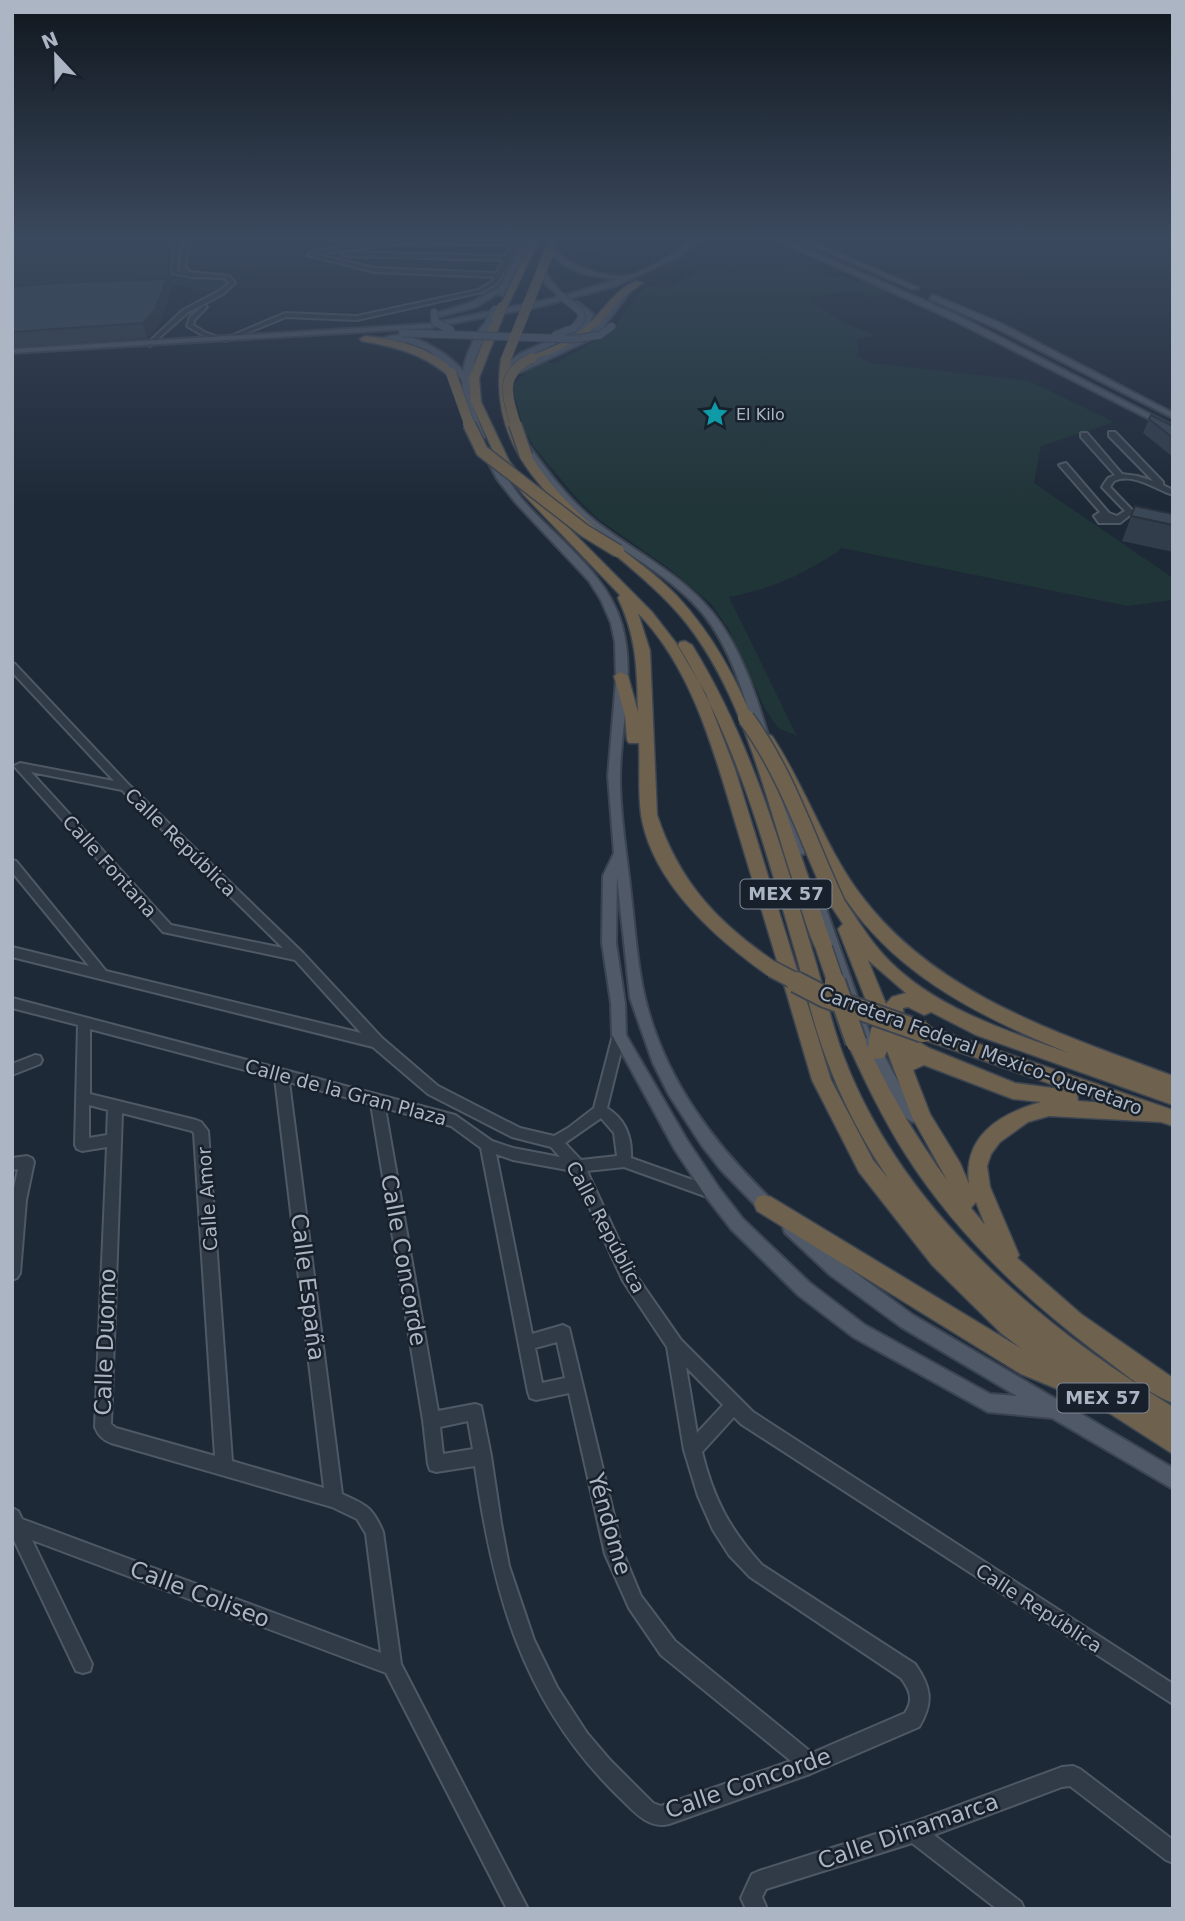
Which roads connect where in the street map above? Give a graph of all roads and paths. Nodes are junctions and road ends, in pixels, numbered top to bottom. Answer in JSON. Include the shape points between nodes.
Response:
{"nodes":[{"id":1,"x":167,"y":328,"type":"edge"},
{"id":2,"x":193,"y":328,"type":"edge"},
{"id":3,"x":256,"y":328,"type":"edge"},
{"id":4,"x":272,"y":328,"type":"edge"},
{"id":5,"x":343,"y":328,"type":"edge"},
{"id":6,"x":416,"y":328,"type":"joint"},
{"id":7,"x":436,"y":328,"type":"edge"},
{"id":8,"x":445,"y":328,"type":"edge"},
{"id":9,"x":491,"y":328,"type":"edge"},
{"id":10,"x":495,"y":328,"type":"edge"},
{"id":11,"x":498,"y":328,"type":"edge"},
{"id":12,"x":521,"y":328,"type":"edge"},
{"id":13,"x":522,"y":328,"type":"edge"},
{"id":14,"x":571,"y":328,"type":"edge"},
{"id":15,"x":582,"y":328,"type":"edge"},
{"id":16,"x":591,"y":328,"type":"edge"},
{"id":17,"x":599,"y":328,"type":"edge"},
{"id":18,"x":610,"y":328,"type":"edge"},
{"id":19,"x":975,"y":328,"type":"edge"},
{"id":20,"x":1002,"y":328,"type":"edge"},
{"id":21,"x":315,"y":333,"type":"junction"},
{"id":22,"x":470,"y":334,"type":"junction"},
{"id":23,"x":293,"y":335,"type":"junction"},
{"id":24,"x":536,"y":337,"type":"junction"},
{"id":25,"x":388,"y":338,"type":"junction"},
{"id":26,"x":224,"y":339,"type":"junction"},
{"id":27,"x":365,"y":339,"type":"junction"},
{"id":28,"x":400,"y":339,"type":"junction"},
{"id":29,"x":150,"y":344,"type":"junction"},
{"id":30,"x":12,"y":351,"type":"edge"},
{"id":31,"x":426,"y":351,"type":"junction"},
{"id":32,"x":437,"y":357,"type":"junction"},
{"id":33,"x":39,"y":358,"type":"junction"},
{"id":34,"x":12,"y":360,"type":"edge"},
{"id":35,"x":458,"y":375,"type":"junction"},
{"id":36,"x":505,"y":375,"type":"junction"},
{"id":37,"x":1173,"y":416,"type":"edge"},
{"id":38,"x":1171,"y":428,"type":"edge"},
{"id":39,"x":1112,"y":434,"type":"dead end"},
{"id":40,"x":1084,"y":435,"type":"dead end"},
{"id":41,"x":526,"y":456,"type":"junction"},
{"id":42,"x":1063,"y":465,"type":"dead end"},
{"id":43,"x":1121,"y":477,"type":"junction"},
{"id":44,"x":1169,"y":492,"type":"edge"},
{"id":45,"x":618,"y":551,"type":"junction"},
{"id":46,"x":616,"y":582,"type":"junction"},
{"id":47,"x":12,"y":666,"type":"edge"},
{"id":48,"x":621,"y":676,"type":"junction"},
{"id":49,"x":746,"y":718,"type":"junction"},
{"id":50,"x":761,"y":730,"type":"junction"},
{"id":51,"x":16,"y":765,"type":"edge"},
{"id":52,"x":125,"y":787,"type":"junction"},
{"id":53,"x":649,"y":815,"type":"junction"},
{"id":54,"x":621,"y":852,"type":"junction"},
{"id":55,"x":12,"y":864,"type":"edge"},
{"id":56,"x":836,"y":901,"type":"junction"},
{"id":57,"x":13,"y":952,"type":"edge"},
{"id":58,"x":299,"y":956,"type":"junction"},
{"id":59,"x":102,"y":975,"type":"junction"},
{"id":60,"x":12,"y":996,"type":"edge"},
{"id":61,"x":12,"y":1003,"type":"edge"},
{"id":62,"x":29,"y":1007,"type":"junction"},
{"id":63,"x":85,"y":1021,"type":"junction"},
{"id":64,"x":619,"y":1035,"type":"junction"},
{"id":65,"x":878,"y":1038,"type":"junction"},
{"id":66,"x":377,"y":1042,"type":"junction"},
{"id":67,"x":1028,"y":1046,"type":"junction"},
{"id":68,"x":932,"y":1057,"type":"junction"},
{"id":69,"x":35,"y":1060,"type":"dead end"},
{"id":70,"x":908,"y":1065,"type":"junction"},
{"id":71,"x":12,"y":1070,"type":"edge"},
{"id":72,"x":282,"y":1074,"type":"junction"},
{"id":73,"x":1173,"y":1084,"type":"edge"},
{"id":74,"x":84,"y":1098,"type":"junction"},
{"id":75,"x":377,"y":1101,"type":"junction"},
{"id":76,"x":115,"y":1107,"type":"junction"},
{"id":77,"x":1162,"y":1110,"type":"edge"},
{"id":78,"x":600,"y":1111,"type":"junction"},
{"id":79,"x":918,"y":1117,"type":"junction"},
{"id":80,"x":112,"y":1140,"type":"junction"},
{"id":81,"x":555,"y":1142,"type":"junction"},
{"id":82,"x":487,"y":1145,"type":"junction"},
{"id":83,"x":624,"y":1161,"type":"junction"},
{"id":84,"x":12,"y":1164,"type":"edge"},
{"id":85,"x":578,"y":1166,"type":"junction"},
{"id":86,"x":713,"y":1193,"type":"junction"},
{"id":87,"x":15,"y":1201,"type":"edge"},
{"id":88,"x":764,"y":1204,"type":"junction"},
{"id":89,"x":980,"y":1227,"type":"junction"},
{"id":90,"x":1008,"y":1255,"type":"junction"},
{"id":91,"x":12,"y":1273,"type":"edge"},
{"id":92,"x":563,"y":1334,"type":"joint"},
{"id":93,"x":527,"y":1343,"type":"junction"},
{"id":94,"x":675,"y":1345,"type":"junction"},
{"id":95,"x":1173,"y":1382,"type":"edge"},
{"id":96,"x":575,"y":1384,"type":"junction"},
{"id":97,"x":1173,"y":1392,"type":"edge"},
{"id":98,"x":1099,"y":1395,"type":"junction"},
{"id":99,"x":734,"y":1405,"type":"junction"},
{"id":100,"x":1057,"y":1409,"type":"junction"},
{"id":101,"x":431,"y":1420,"type":"junction"},
{"id":102,"x":1173,"y":1420,"type":"edge"},
{"id":103,"x":1173,"y":1442,"type":"edge"},
{"id":104,"x":692,"y":1450,"type":"junction"},
{"id":105,"x":483,"y":1455,"type":"junction"},
{"id":106,"x":224,"y":1466,"type":"junction"},
{"id":107,"x":1173,"y":1479,"type":"edge"},
{"id":108,"x":334,"y":1500,"type":"junction"},
{"id":109,"x":14,"y":1521,"type":"edge"},
{"id":110,"x":83,"y":1664,"type":"dead end"},
{"id":111,"x":392,"y":1666,"type":"junction"},
{"id":112,"x":1173,"y":1695,"type":"edge"},
{"id":113,"x":810,"y":1764,"type":"junction"},
{"id":114,"x":914,"y":1832,"type":"junction"},
{"id":115,"x":1173,"y":1853,"type":"edge"},
{"id":116,"x":754,"y":1903,"type":"edge"},
{"id":117,"x":518,"y":1909,"type":"edge"},
{"id":118,"x":1014,"y":1909,"type":"edge"}],
"edges":[{"from":1,"to":29,"type":"street"},
{"from":2,"to":26,"type":"street"},
{"from":3,"to":26,"type":"street"},
{"from":4,"to":23,"type":"street"},
{"from":5,"to":21,"type":"main road"},
{"from":6,"to":21,"type":"main road"},
{"from":6,"to":25,"type":"main road","via":[[426,332]]},
{"from":7,"to":32,"type":"main road","via":[[431,333]]},
{"from":8,"to":22,"type":"main road","bridge":true},
{"from":9,"to":35,"type":"main road"},
{"from":10,"to":46,"type":"highway","number":"MEX 57","via":[[474,377],[475,402],[504,462],[527,492]]},
{"from":11,"to":102,"type":"highway","number":"MEX 57","via":[[486,378],[487,401],[516,460],[559,515],[661,613],[712,690],[769,838],[834,1056],[870,1132],[908,1190],[980,1273],[1095,1370]]},
{"from":12,"to":41,"type":"highway","bridge":true,"via":[[502,374],[501,396]]},
{"from":13,"to":36,"type":"main road","bridge":true},
{"from":14,"to":24,"type":"main road","bridge":true},
{"from":15,"to":36,"type":"main road","via":[[524,355]]},
{"from":16,"to":41,"type":"highway","bridge":true,"via":[[514,369],[508,379]]},
{"from":17,"to":36,"type":"main road","via":[[593,335]]},
{"from":18,"to":24,"type":"main road","bridge":true,"via":[[585,338]]},
{"from":19,"to":38,"type":"main road"},
{"from":20,"to":37,"type":"main road"},
{"from":21,"to":23,"type":"main road"},
{"from":22,"to":24,"type":"main road","bridge":true},
{"from":22,"to":28,"type":"main road","bridge":true},
{"from":23,"to":26,"type":"main road"},
{"from":25,"to":27,"type":"main road"},
{"from":25,"to":32,"type":"main road","via":[[415,341]]},
{"from":26,"to":29,"type":"main road"},
{"from":27,"to":28,"type":"highway"},
{"from":27,"to":33,"type":"main road"},
{"from":28,"to":31,"type":"main road"},
{"from":28,"to":32,"type":"highway"},
{"from":28,"to":33,"type":"main road"},
{"from":29,"to":30,"type":"main road"},
{"from":31,"to":32,"type":"highway"},
{"from":31,"to":35,"type":"main road"},
{"from":32,"to":35,"type":"highway"},
{"from":33,"to":34,"type":"main road"},
{"from":35,"to":45,"type":"highway","bridge":true,"via":[[462,410],[482,451]]},
{"from":35,"to":48,"type":"main road","via":[[493,465],[534,520],[605,597],[622,645]]},
{"from":36,"to":50,"type":"main road","via":[[506,401],[519,436],[568,501],[696,602],[717,625]]},
{"from":39,"to":44,"type":"street"},
{"from":40,"to":43,"type":"street"},
{"from":41,"to":45,"type":"highway","bridge":true,"via":[[565,505]]},
{"from":42,"to":43,"type":"street","via":[[1106,514],[1117,519],[1130,512],[1105,484]]},
{"from":43,"to":44,"type":"street","via":[[1135,477]]},
{"from":45,"to":49,"type":"highway","via":[[671,597],[699,631]]},
{"from":46,"to":53,"type":"highway","name":"Carretera Federal Mexico-Queretaro","number":"MEX 57","via":[[635,620],[643,650]]},
{"from":46,"to":98,"type":"highway","number":"MEX 57","via":[[669,643],[709,716],[822,1080],[866,1166],[908,1221],[975,1293],[1037,1349]]},
{"from":47,"to":52,"type":"street","name":"Calle República"},
{"from":48,"to":53,"type":"highway","via":[[632,716],[637,776]]},
{"from":48,"to":54,"type":"main road","via":[[614,777]]},
{"from":49,"to":56,"type":"highway","bridge":true,"via":[[783,775]]},
{"from":49,"to":97,"type":"highway","bridge":true,"via":[[856,1042],[906,1140],[965,1219],[1040,1296]]},
{"from":50,"to":65,"type":"main road","via":[[804,869]]},
{"from":50,"to":73,"type":"highway","name":"Carretera Federal Mexico-Queretaro","via":[[784,763],[853,898],[895,946],[967,998],[1020,1024]]},
{"from":51,"to":52,"type":"street"},
{"from":51,"to":58,"type":"street","name":"Calle Fontana","via":[[167,929]]},
{"from":52,"to":58,"type":"street","name":"Calle República"},
{"from":53,"to":77,"type":"highway","name":"Carretera Federal Mexico-Queretaro","number":"MEX 57","bridge":true,"via":[[670,870],[690,898],[740,948],[772,969],[824,997]]},
{"from":54,"to":64,"type":"main road","via":[[610,876],[609,898]]},
{"from":54,"to":88,"type":"main road","via":[[638,1002],[662,1068],[708,1146]]},
{"from":55,"to":59,"type":"street"},
{"from":56,"to":65,"type":"highway","via":[[866,980]]},
{"from":56,"to":67,"type":"highway","via":[[870,951],[915,993],[964,1022]]},
{"from":57,"to":59,"type":"street"},
{"from":58,"to":66,"type":"street","name":"Calle República"},
{"from":59,"to":66,"type":"street"},
{"from":60,"to":62,"type":"street"},
{"from":61,"to":62,"type":"street","name":"Calle de la Gran Plaza"},
{"from":62,"to":63,"type":"street","name":"Calle de la Gran Plaza"},
{"from":63,"to":72,"type":"street","name":"Calle de la Gran Plaza"},
{"from":63,"to":74,"type":"street"},
{"from":64,"to":78,"type":"street"},
{"from":64,"to":86,"type":"main road"},
{"from":65,"to":70,"type":"highway"},
{"from":65,"to":79,"type":"highway"},
{"from":65,"to":89,"type":"main road","via":[[880,1081],[896,1116],[930,1168]]},
{"from":66,"to":81,"type":"street","name":"Calle República","via":[[433,1090],[517,1133]]},
{"from":67,"to":68,"type":"highway","via":[[968,1031],[908,1000],[898,1002],[893,1016],[900,1037],[914,1051]]},
{"from":67,"to":77,"type":"highway"},
{"from":68,"to":70,"type":"highway"},
{"from":68,"to":77,"type":"highway","via":[[1013,1091]]},
{"from":69,"to":71,"type":"street"},
{"from":70,"to":79,"type":"highway"},
{"from":72,"to":75,"type":"street","name":"Calle de la Gran Plaza"},
{"from":72,"to":108,"type":"street","name":"Calle España"},
{"from":74,"to":76,"type":"street","name":"Calle Amor"},
{"from":74,"to":80,"type":"street","via":[[82,1145]]},
{"from":75,"to":82,"type":"street","name":"Calle de la Gran Plaza","via":[[455,1121]]},
{"from":75,"to":101,"type":"street","name":"Calle Concorde"},
{"from":76,"to":80,"type":"street","name":"Calle Duomo"},
{"from":76,"to":106,"type":"street","name":"Calle Amor","via":[[201,1131]]},
{"from":77,"to":90,"type":"highway","via":[[1049,1108],[1022,1116],[993,1136],[977,1166],[980,1187]]},
{"from":78,"to":81,"type":"street"},
{"from":78,"to":83,"type":"street","via":[[611,1116],[622,1132]]},
{"from":79,"to":89,"type":"highway"},
{"from":80,"to":106,"type":"street","name":"Calle Duomo","via":[[103,1427],[111,1435]]},
{"from":81,"to":85,"type":"street","name":"Calle República"},
{"from":82,"to":85,"type":"street","name":"Calle de la Gran Plaza"},
{"from":82,"to":93,"type":"street"},
{"from":83,"to":85,"type":"street","name":"Calle de la Gran Plaza"},
{"from":83,"to":86,"type":"street","name":"Calle de la Gran Plaza"},
{"from":84,"to":87,"type":"street","via":[[27,1162]]},
{"from":85,"to":94,"type":"street","name":"Calle República","via":[[628,1276]]},
{"from":86,"to":100,"type":"main road","via":[[737,1224],[804,1289],[859,1331],[988,1403]]},
{"from":87,"to":91,"type":"street"},
{"from":88,"to":98,"type":"highway","via":[[1030,1366]]},
{"from":88,"to":100,"type":"main road","via":[[836,1269],[907,1321]]},
{"from":89,"to":90,"type":"main road"},
{"from":90,"to":95,"type":"main road","via":[[1067,1309]]},
{"from":92,"to":93,"type":"street"},
{"from":92,"to":96,"type":"street","name":"Yéndome"},
{"from":93,"to":96,"type":"street","via":[[536,1392]]},
{"from":94,"to":99,"type":"street","name":"Calle República"},
{"from":94,"to":104,"type":"street","name":"Calle Concorde"},
{"from":96,"to":113,"type":"street","name":"Yéndome","via":[[614,1554],[635,1602],[668,1648]]},
{"from":98,"to":103,"type":"highway","number":"MEX 57"},
{"from":99,"to":104,"type":"street"},
{"from":99,"to":112,"type":"street","name":"Calle República","via":[[747,1418]]},
{"from":100,"to":107,"type":"main road"},
{"from":101,"to":105,"type":"street","name":"Calle Concorde","via":[[475,1412]]},
{"from":101,"to":105,"type":"street","via":[[436,1464]]},
{"from":104,"to":113,"type":"street","name":"Calle Concorde","via":[[715,1515],[738,1555],[908,1671],[922,1697],[912,1720]]},
{"from":105,"to":113,"type":"street","name":"Calle Concorde","via":[[497,1551],[523,1636],[580,1741],[646,1810],[669,1814]]},
{"from":106,"to":108,"type":"street","name":"Calle Duomo"},
{"from":108,"to":111,"type":"street","name":"Calle Duomo","via":[[363,1513],[374,1532]]},
{"from":109,"to":110,"type":"street"},
{"from":109,"to":111,"type":"street","name":"Calle Coliseo"},
{"from":111,"to":117,"type":"street"},
{"from":114,"to":115,"type":"street","name":"Calle Dinamarca","via":[[1073,1776]]},
{"from":114,"to":116,"type":"street","name":"Calle Dinamarca","via":[[759,1881]]},
{"from":114,"to":118,"type":"street"}]}
